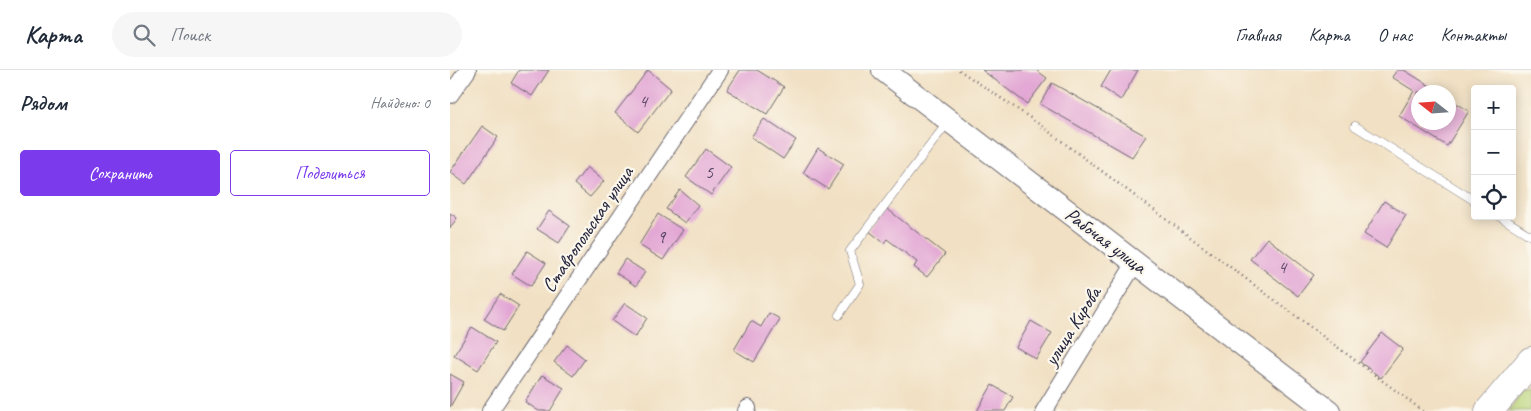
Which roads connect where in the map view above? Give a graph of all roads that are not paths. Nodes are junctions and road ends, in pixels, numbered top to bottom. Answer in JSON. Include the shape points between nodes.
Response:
{"nodes":[{"id":1,"x":468,"y":70,"type":"edge"},
{"id":2,"x":720,"y":70,"type":"edge"},
{"id":3,"x":883,"y":70,"type":"edge"},
{"id":4,"x":450,"y":95,"type":"edge"},
{"id":5,"x":949,"y":120,"type":"junction"},
{"id":6,"x":1355,"y":126,"type":"dead end"},
{"id":7,"x":1471,"y":198,"type":"edge"},
{"id":8,"x":1505,"y":220,"type":"edge"},
{"id":9,"x":1531,"y":236,"type":"edge"},
{"id":10,"x":1135,"y":263,"type":"junction"},
{"id":11,"x":839,"y":315,"type":"dead end"},
{"id":12,"x":1525,"y":372,"type":"edge"},
{"id":13,"x":490,"y":411,"type":"edge"},
{"id":14,"x":1044,"y":411,"type":"edge"},
{"id":15,"x":1329,"y":411,"type":"edge"},
{"id":16,"x":1489,"y":411,"type":"edge"}],
"edges":[{"from":1,"to":4,"type":"street"},
{"from":2,"to":13,"type":"street","name":"Ставропольская улица"},
{"from":3,"to":5,"type":"street","name":"Рабочая улица"},
{"from":5,"to":10,"type":"street","name":"Рабочая улица"},
{"from":5,"to":11,"type":"lane","via":[[850,251],[860,284]]},
{"from":6,"to":7,"type":"lane"},
{"from":8,"to":9,"type":"lane"},
{"from":10,"to":14,"type":"street","name":"улица Кирова"},
{"from":10,"to":15,"type":"street","name":"Рабочая улица"},
{"from":12,"to":16,"type":"highway"}]}
